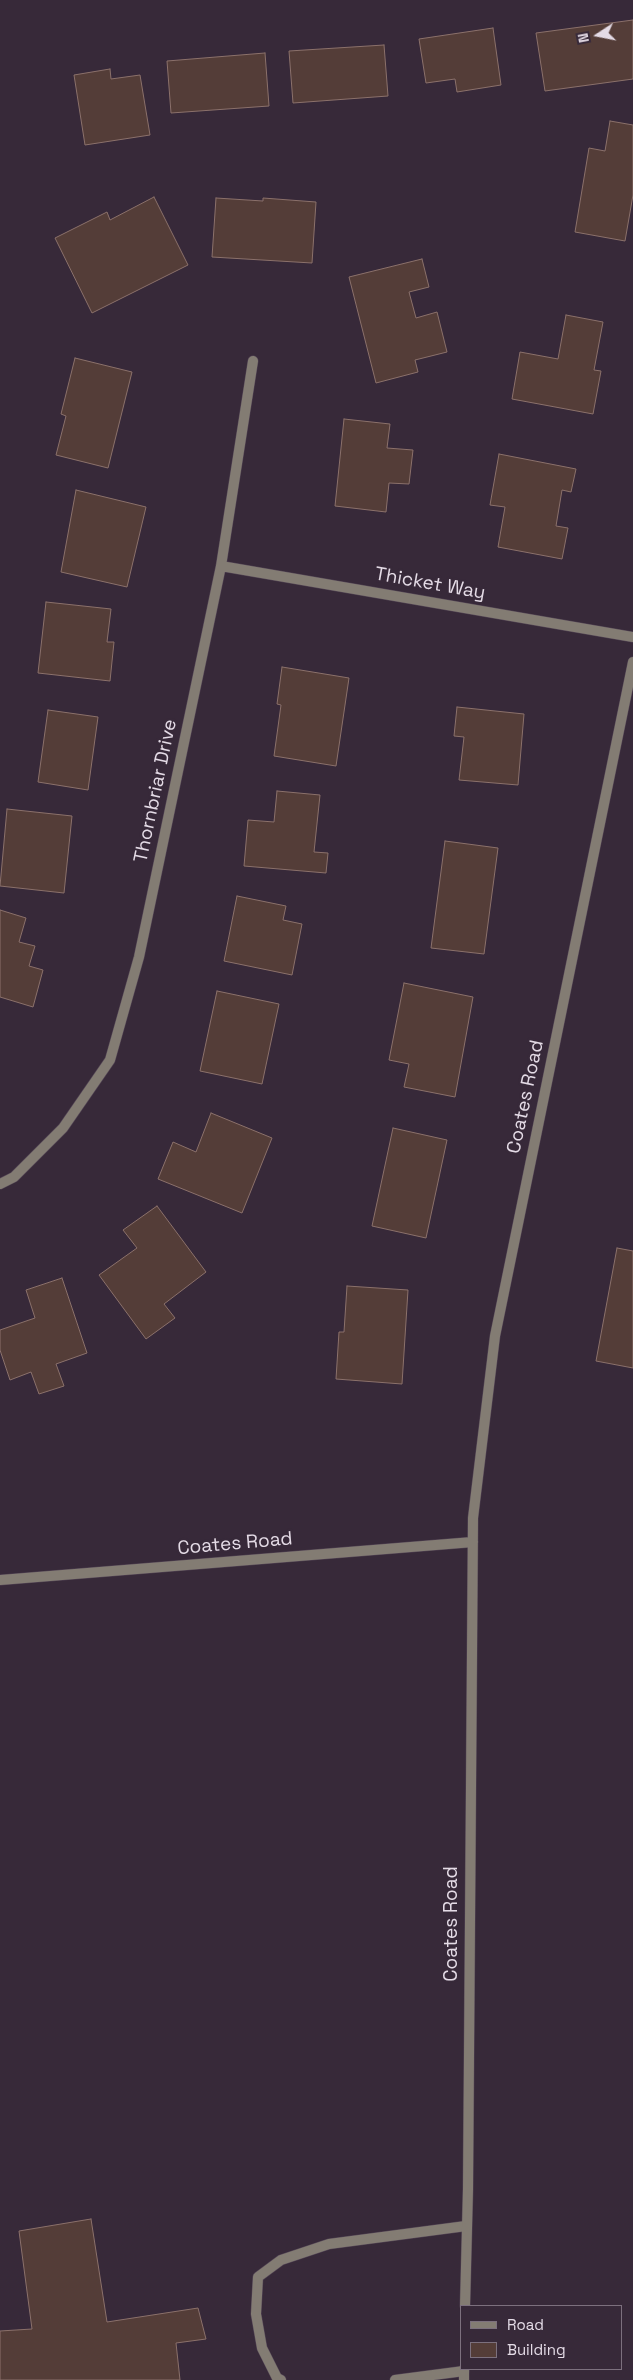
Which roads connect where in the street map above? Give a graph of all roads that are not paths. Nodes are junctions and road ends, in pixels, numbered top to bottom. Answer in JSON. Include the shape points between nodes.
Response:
{"nodes":[{"id":1,"x":253,"y":361,"type":"dead end"},
{"id":2,"x":221,"y":566,"type":"junction"},
{"id":3,"x":633,"y":637,"type":"edge"},
{"id":4,"x":633,"y":662,"type":"edge"},
{"id":5,"x":0,"y":1184,"type":"edge"},
{"id":6,"x":473,"y":1542,"type":"junction"},
{"id":7,"x":0,"y":1580,"type":"edge"},
{"id":8,"x":466,"y":2226,"type":"junction"},
{"id":9,"x":465,"y":2305,"type":"edge"},
{"id":10,"x":464,"y":2373,"type":"edge"},
{"id":11,"x":281,"y":2380,"type":"edge"},
{"id":12,"x":395,"y":2380,"type":"edge"}],
"edges":[{"from":1,"to":2,"type":"street","name":"Thornbriar Drive"},
{"from":2,"to":3,"type":"street","name":"Thicket Way"},
{"from":2,"to":5,"type":"street","name":"Thornbriar Drive","via":[[140,956],[110,1060],[63,1128],[14,1177]]},
{"from":4,"to":6,"type":"street","name":"Coates Road","via":[[495,1336],[473,1518]]},
{"from":6,"to":7,"type":"street","name":"Coates Road"},
{"from":6,"to":8,"type":"street","name":"Coates Road"},
{"from":8,"to":9,"type":"street","name":"Coates Road"},
{"from":8,"to":11,"type":"street","via":[[329,2244],[281,2260],[258,2278],[256,2314],[262,2348]]},
{"from":10,"to":12,"type":"street"}]}
